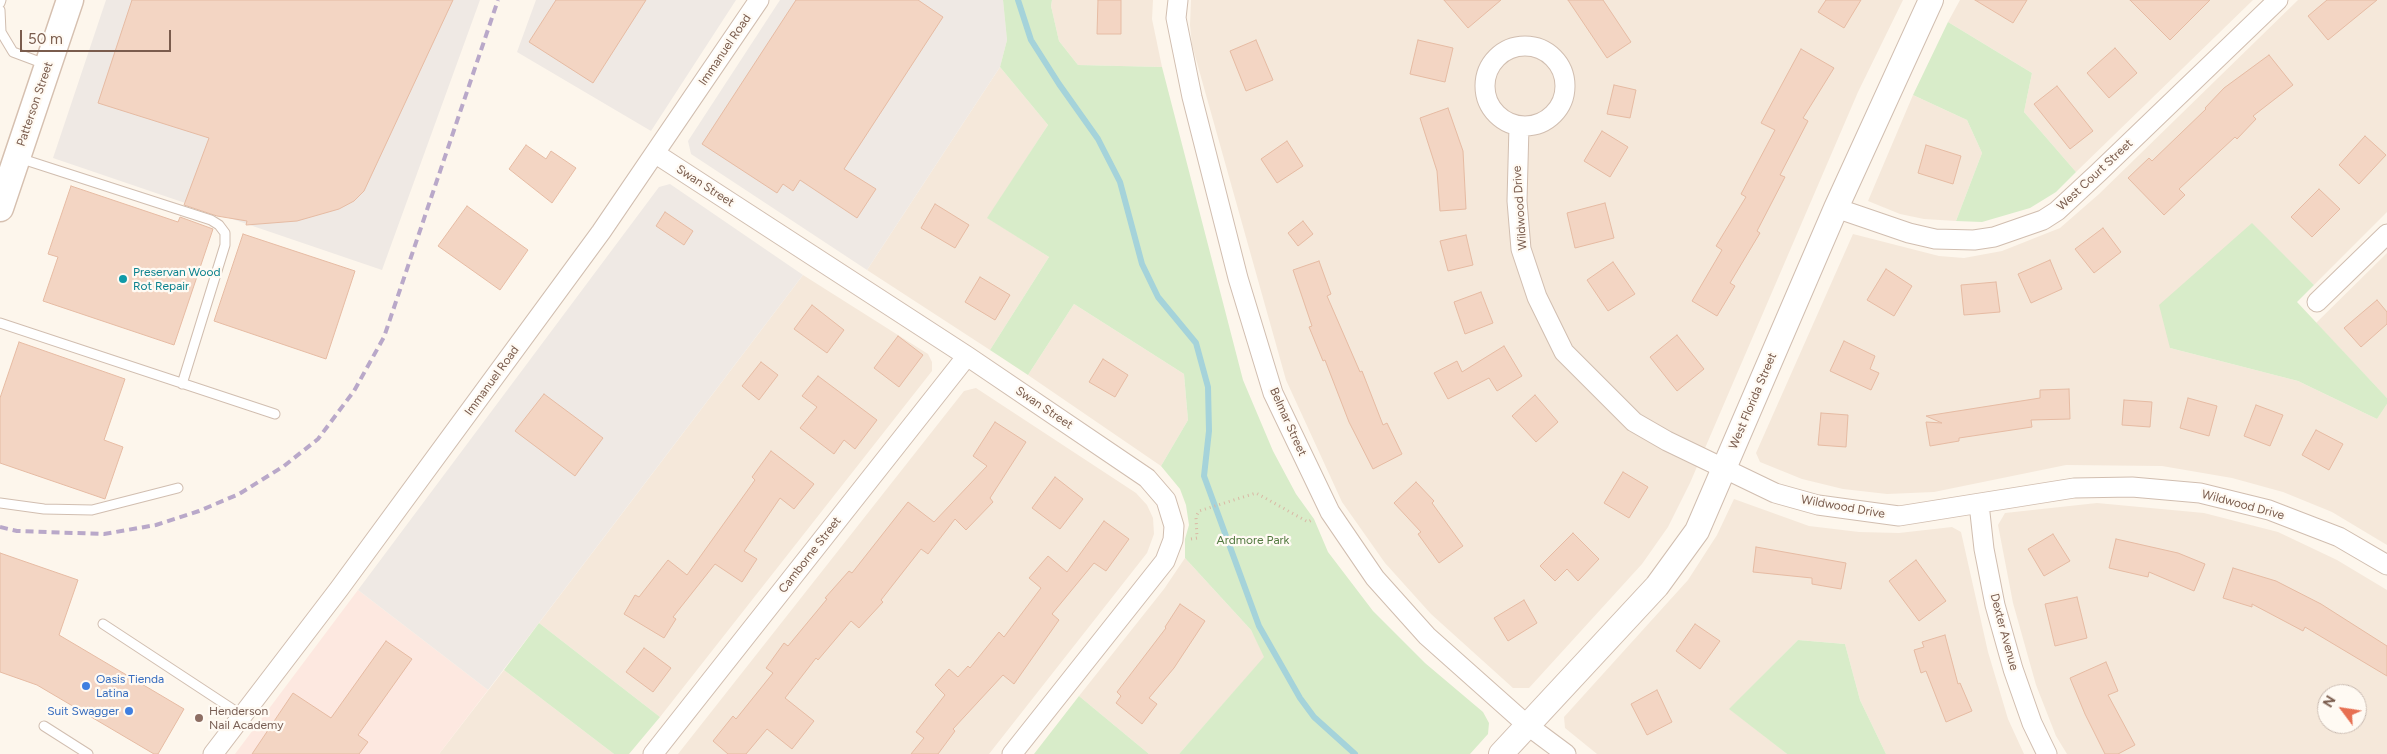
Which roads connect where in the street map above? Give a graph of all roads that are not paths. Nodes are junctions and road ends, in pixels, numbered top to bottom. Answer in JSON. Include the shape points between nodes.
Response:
{"nodes":[{"id":1,"x":70,"y":0,"type":"edge"},
{"id":2,"x":759,"y":0,"type":"edge"},
{"id":3,"x":1178,"y":0,"type":"edge"},
{"id":4,"x":1931,"y":0,"type":"edge"},
{"id":5,"x":2278,"y":0,"type":"edge"},
{"id":6,"x":0,"y":10,"type":"edge"},
{"id":7,"x":48,"y":65,"type":"junction"},
{"id":8,"x":1519,"y":126,"type":"junction"},
{"id":9,"x":656,"y":154,"type":"junction"},
{"id":10,"x":17,"y":157,"type":"junction"},
{"id":11,"x":0,"y":208,"type":"edge"},
{"id":12,"x":1836,"y":208,"type":"junction"},
{"id":13,"x":2387,"y":234,"type":"edge"},
{"id":14,"x":2317,"y":302,"type":"dead end"},
{"id":15,"x":0,"y":323,"type":"edge"},
{"id":16,"x":967,"y":356,"type":"junction"},
{"id":17,"x":182,"y":384,"type":"junction"},
{"id":18,"x":275,"y":414,"type":"dead end"},
{"id":19,"x":1724,"y":469,"type":"junction"},
{"id":20,"x":178,"y":488,"type":"dead end"},
{"id":21,"x":0,"y":503,"type":"edge"},
{"id":22,"x":1979,"y":504,"type":"junction"},
{"id":23,"x":2387,"y":565,"type":"edge"},
{"id":24,"x":103,"y":624,"type":"dead end"},
{"id":25,"x":243,"y":716,"type":"junction"},
{"id":26,"x":1527,"y":725,"type":"junction"},
{"id":27,"x":44,"y":726,"type":"dead end"},
{"id":28,"x":88,"y":754,"type":"edge"},
{"id":29,"x":213,"y":754,"type":"edge"},
{"id":30,"x":653,"y":754,"type":"edge"},
{"id":31,"x":1012,"y":754,"type":"edge"},
{"id":32,"x":1501,"y":754,"type":"edge"},
{"id":33,"x":1566,"y":754,"type":"edge"},
{"id":34,"x":2047,"y":754,"type":"edge"}],
"edges":[{"from":1,"to":7,"type":"main road","name":"Patterson Street"},
{"from":2,"to":9,"type":"street","name":"Immanuel Road"},
{"from":3,"to":26,"type":"street","name":"Belmar Street","via":[[1176,18],[1190,88],[1238,278],[1273,393],[1330,512],[1375,578],[1427,636]]},
{"from":4,"to":12,"type":"street","name":"West Florida Street"},
{"from":5,"to":12,"type":"street","name":"West Court Street","via":[[2098,173],[2043,220],[1994,237],[1936,239]]},
{"from":6,"to":7,"type":"lane","via":[[1,32],[13,52]]},
{"from":7,"to":10,"type":"main road","name":"Patterson Street"},
{"from":8,"to":8,"type":"street","via":[[1544,123],[1554,115],[1566,92],[1560,65],[1550,54],[1538,48],[1524,46],[1499,56],[1486,79],[1485,92],[1496,114]]},
{"from":8,"to":19,"type":"street","name":"Wildwood Drive","via":[[1517,201],[1521,249],[1537,297],[1564,352],[1634,422]]},
{"from":9,"to":16,"type":"street","name":"Swan Street"},
{"from":9,"to":25,"type":"street","name":"Immanuel Road"},
{"from":10,"to":11,"type":"main road","name":"Patterson Street"},
{"from":10,"to":17,"type":"lane","via":[[211,220],[226,233]]},
{"from":12,"to":19,"type":"street","name":"West Florida Street"},
{"from":13,"to":14,"type":"street"},
{"from":15,"to":17,"type":"lane"},
{"from":16,"to":30,"type":"street","name":"Camborne Street"},
{"from":16,"to":31,"type":"street","name":"Swan Street","via":[[1147,478],[1166,500],[1174,526],[1173,540],[1165,561]]},
{"from":17,"to":18,"type":"lane"},
{"from":19,"to":22,"type":"street","name":"Wildwood Drive","via":[[1775,493],[1818,506],[1860,512],[1899,516]]},
{"from":19,"to":26,"type":"street","name":"West Florida Street","via":[[1697,531],[1658,586]]},
{"from":20,"to":21,"type":"lane","via":[[92,510],[44,509]]},
{"from":22,"to":23,"type":"street","name":"Wildwood Drive","via":[[2074,488],[2132,487],[2200,493],[2269,510],[2339,537]]},
{"from":22,"to":34,"type":"street","name":"Dexter Avenue","via":[[1995,605],[2013,669]]},
{"from":24,"to":25,"type":"lane"},
{"from":25,"to":29,"type":"street","name":"Immanuel Road"},
{"from":26,"to":32,"type":"street","name":"West Florida Street"},
{"from":26,"to":33,"type":"street","name":"Belmar Street"},
{"from":27,"to":28,"type":"lane"}]}
